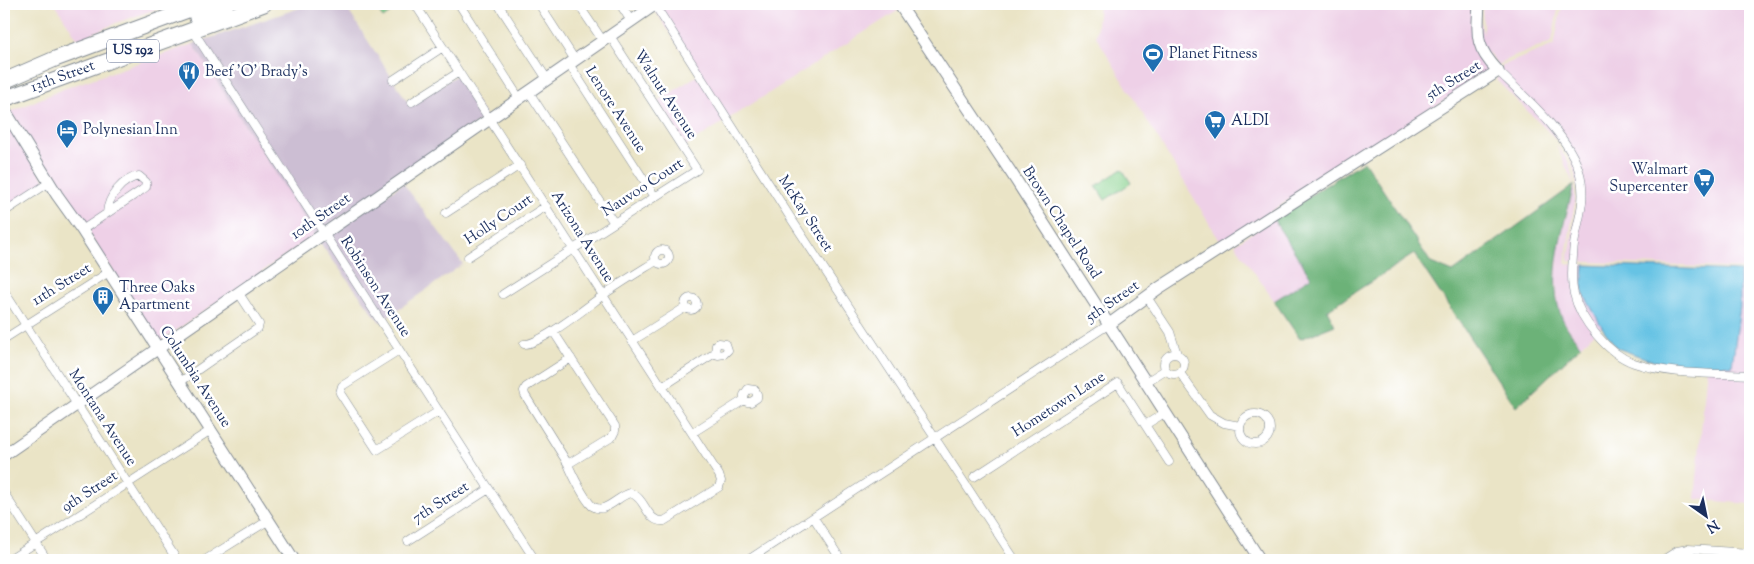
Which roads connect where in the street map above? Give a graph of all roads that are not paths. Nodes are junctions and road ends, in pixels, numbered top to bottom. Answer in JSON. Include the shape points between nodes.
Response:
{"nodes":[{"id":1,"x":204,"y":4,"type":"edge"},
{"id":2,"x":226,"y":4,"type":"edge"},
{"id":3,"x":264,"y":4,"type":"edge"},
{"id":4,"x":415,"y":4,"type":"edge"},
{"id":5,"x":459,"y":4,"type":"edge"},
{"id":6,"x":498,"y":4,"type":"edge"},
{"id":7,"x":539,"y":4,"type":"edge"},
{"id":8,"x":578,"y":4,"type":"edge"},
{"id":9,"x":620,"y":4,"type":"edge"},
{"id":10,"x":656,"y":4,"type":"edge"},
{"id":11,"x":899,"y":4,"type":"edge"},
{"id":12,"x":1479,"y":4,"type":"edge"},
{"id":13,"x":178,"y":8,"type":"edge"},
{"id":14,"x":631,"y":21,"type":"junction"},
{"id":15,"x":192,"y":29,"type":"junction"},
{"id":16,"x":606,"y":38,"type":"junction"},
{"id":17,"x":443,"y":46,"type":"junction"},
{"id":18,"x":123,"y":55,"type":"junction"},
{"id":19,"x":572,"y":62,"type":"junction"},
{"id":20,"x":459,"y":72,"type":"junction"},
{"id":21,"x":1498,"y":72,"type":"junction"},
{"id":22,"x":547,"y":79,"type":"junction"},
{"id":23,"x":394,"y":80,"type":"dead end"},
{"id":24,"x":4,"y":81,"type":"edge"},
{"id":25,"x":524,"y":95,"type":"junction"},
{"id":26,"x":4,"y":99,"type":"edge"},
{"id":27,"x":412,"y":102,"type":"dead end"},
{"id":28,"x":4,"y":109,"type":"edge"},
{"id":29,"x":490,"y":118,"type":"junction"},
{"id":30,"x":520,"y":165,"type":"junction"},
{"id":31,"x":697,"y":170,"type":"joint"},
{"id":32,"x":50,"y":182,"type":"junction"},
{"id":33,"x":655,"y":197,"type":"junction"},
{"id":34,"x":546,"y":206,"type":"junction"},
{"id":35,"x":4,"y":212,"type":"edge"},
{"id":36,"x":107,"y":213,"type":"junction"},
{"id":37,"x":446,"y":213,"type":"dead end"},
{"id":38,"x":614,"y":223,"type":"junction"},
{"id":39,"x":82,"y":230,"type":"junction"},
{"id":40,"x":324,"y":234,"type":"junction"},
{"id":41,"x":574,"y":250,"type":"junction"},
{"id":42,"x":468,"y":257,"type":"dead end"},
{"id":43,"x":656,"y":261,"type":"dead end"},
{"id":44,"x":109,"y":272,"type":"junction"},
{"id":45,"x":4,"y":291,"type":"edge"},
{"id":46,"x":238,"y":292,"type":"junction"},
{"id":47,"x":503,"y":294,"type":"dead end"},
{"id":48,"x":603,"y":296,"type":"junction"},
{"id":49,"x":1147,"y":297,"type":"junction"},
{"id":50,"x":686,"y":307,"type":"dead end"},
{"id":51,"x":26,"y":324,"type":"junction"},
{"id":52,"x":1108,"y":325,"type":"junction"},
{"id":53,"x":553,"y":331,"type":"junction"},
{"id":54,"x":4,"y":339,"type":"edge"},
{"id":55,"x":632,"y":341,"type":"junction"},
{"id":56,"x":524,"y":344,"type":"dead end"},
{"id":57,"x":158,"y":347,"type":"junction"},
{"id":58,"x":399,"y":350,"type":"junction"},
{"id":59,"x":715,"y":353,"type":"dead end"},
{"id":60,"x":1177,"y":354,"type":"junction"},
{"id":61,"x":571,"y":358,"type":"junction"},
{"id":62,"x":1165,"y":370,"type":"junction"},
{"id":63,"x":1180,"y":373,"type":"junction"},
{"id":64,"x":1750,"y":375,"type":"edge"},
{"id":65,"x":180,"y":382,"type":"junction"},
{"id":66,"x":1146,"y":382,"type":"junction"},
{"id":67,"x":662,"y":387,"type":"junction"},
{"id":68,"x":744,"y":400,"type":"dead end"},
{"id":69,"x":77,"y":405,"type":"junction"},
{"id":70,"x":439,"y":411,"type":"junction"},
{"id":71,"x":1166,"y":412,"type":"junction"},
{"id":72,"x":1145,"y":425,"type":"junction"},
{"id":73,"x":1240,"y":426,"type":"junction"},
{"id":74,"x":211,"y":430,"type":"junction"},
{"id":75,"x":692,"y":433,"type":"junction"},
{"id":76,"x":934,"y":438,"type":"junction"},
{"id":77,"x":4,"y":455,"type":"edge"},
{"id":78,"x":1169,"y":462,"type":"dead end"},
{"id":79,"x":568,"y":464,"type":"junction"},
{"id":80,"x":974,"y":477,"type":"dead end"},
{"id":81,"x":128,"y":484,"type":"junction"},
{"id":82,"x":489,"y":489,"type":"junction"},
{"id":83,"x":4,"y":494,"type":"edge"},
{"id":84,"x":814,"y":518,"type":"junction"},
{"id":85,"x":269,"y":520,"type":"junction"},
{"id":86,"x":408,"y":541,"type":"dead end"},
{"id":87,"x":36,"y":543,"type":"junction"},
{"id":88,"x":1750,"y":553,"type":"edge"},
{"id":89,"x":9,"y":560,"type":"edge"},
{"id":90,"x":47,"y":560,"type":"edge"},
{"id":91,"x":177,"y":560,"type":"edge"},
{"id":92,"x":206,"y":560,"type":"edge"},
{"id":93,"x":294,"y":560,"type":"edge"},
{"id":94,"x":535,"y":560,"type":"edge"},
{"id":95,"x":748,"y":560,"type":"edge"},
{"id":96,"x":841,"y":560,"type":"edge"},
{"id":97,"x":1015,"y":560,"type":"edge"},
{"id":98,"x":1260,"y":560,"type":"edge"},
{"id":99,"x":1663,"y":560,"type":"edge"}],
"edges":[{"from":1,"to":13,"type":"highway","name":"13th Street","number":"US 192"},
{"from":2,"to":15,"type":"highway","via":[[202,13]]},
{"from":3,"to":15,"type":"highway","name":"13th Street","number":"US 192"},
{"from":4,"to":17,"type":"street","name":"Arizona Avenue"},
{"from":5,"to":25,"type":"street"},
{"from":6,"to":22,"type":"street"},
{"from":7,"to":19,"type":"street","name":"Lenore Avenue"},
{"from":8,"to":16,"type":"street","name":"Walnut Avenue"},
{"from":9,"to":14,"type":"street"},
{"from":10,"to":14,"type":"street","name":"10th Street"},
{"from":10,"to":76,"type":"street","name":"McKay Street"},
{"from":11,"to":52,"type":"street","name":"Brown Chapel Road"},
{"from":12,"to":21,"type":"street","via":[[1477,34],[1480,47]]},
{"from":13,"to":18,"type":"highway","via":[[178,22],[170,31],[124,48]]},
{"from":13,"to":24,"type":"highway","name":"13th Street","number":"US 192"},
{"from":14,"to":16,"type":"street","name":"10th Street"},
{"from":15,"to":18,"type":"highway","name":"13th Street","number":"US 192"},
{"from":15,"to":40,"type":"street","name":"Robinson Avenue"},
{"from":16,"to":19,"type":"street","name":"10th Street"},
{"from":16,"to":31,"type":"street","name":"Walnut Avenue"},
{"from":17,"to":20,"type":"street","name":"Arizona Avenue"},
{"from":17,"to":23,"type":"street"},
{"from":18,"to":26,"type":"highway","name":"13th Street","number":"US 192"},
{"from":19,"to":22,"type":"street","name":"10th Street"},
{"from":19,"to":33,"type":"street","name":"Lenore Avenue"},
{"from":20,"to":27,"type":"street"},
{"from":20,"to":29,"type":"street","name":"Arizona Avenue"},
{"from":21,"to":49,"type":"street","name":"5th Street"},
{"from":21,"to":64,"type":"street","via":[[1572,151],[1580,174],[1583,201],[1573,254],[1574,293],[1585,320],[1606,345],[1633,362],[1667,370]]},
{"from":22,"to":25,"type":"street","name":"10th Street"},
{"from":25,"to":29,"type":"street","name":"10th Street"},
{"from":25,"to":38,"type":"street"},
{"from":28,"to":32,"type":"street","name":"Columbia Avenue"},
{"from":29,"to":30,"type":"street","name":"Arizona Avenue"},
{"from":29,"to":40,"type":"street","name":"10th Street"},
{"from":30,"to":34,"type":"street","name":"Arizona Avenue"},
{"from":30,"to":37,"type":"street"},
{"from":31,"to":33,"type":"street","name":"Nauvoo Court"},
{"from":32,"to":35,"type":"street"},
{"from":32,"to":39,"type":"street","name":"Columbia Avenue"},
{"from":33,"to":38,"type":"street","name":"Nauvoo Court"},
{"from":34,"to":41,"type":"street","name":"Arizona Avenue"},
{"from":34,"to":42,"type":"street","name":"Holly Court"},
{"from":36,"to":36,"type":"street","via":[[146,187],[144,178],[132,177],[122,185],[110,198]]},
{"from":36,"to":39,"type":"street"},
{"from":38,"to":41,"type":"street","name":"Nauvoo Court"},
{"from":39,"to":44,"type":"street","name":"Columbia Avenue"},
{"from":40,"to":46,"type":"street","name":"10th Street"},
{"from":40,"to":58,"type":"street","name":"Robinson Avenue"},
{"from":41,"to":47,"type":"street","name":"Nauvoo Court"},
{"from":41,"to":48,"type":"street","name":"Arizona Avenue"},
{"from":43,"to":48,"type":"street"},
{"from":44,"to":51,"type":"street","name":"11th Street"},
{"from":44,"to":57,"type":"street","name":"Columbia Avenue"},
{"from":45,"to":51,"type":"street","name":"Montana Avenue"},
{"from":46,"to":57,"type":"street","name":"10th Street"},
{"from":46,"to":65,"type":"street","via":[[259,324],[258,328]]},
{"from":48,"to":53,"type":"street"},
{"from":48,"to":55,"type":"street","name":"Arizona Avenue"},
{"from":49,"to":52,"type":"street","name":"5th Street"},
{"from":49,"to":60,"type":"street","via":[[1170,332]]},
{"from":50,"to":55,"type":"street"},
{"from":51,"to":54,"type":"street","name":"11th Street"},
{"from":51,"to":69,"type":"street","name":"Montana Avenue"},
{"from":52,"to":66,"type":"street","name":"Brown Chapel Road"},
{"from":52,"to":76,"type":"street","name":"5th Street"},
{"from":53,"to":56,"type":"street","via":[[531,344]]},
{"from":53,"to":61,"type":"street"},
{"from":55,"to":67,"type":"street","name":"Arizona Avenue"},
{"from":57,"to":65,"type":"street","name":"Columbia Avenue"},
{"from":57,"to":69,"type":"street","name":"10th Street"},
{"from":58,"to":70,"type":"street","name":"Robinson Avenue"},
{"from":58,"to":70,"type":"street","via":[[342,386],[340,393],[350,409],[377,450]]},
{"from":59,"to":67,"type":"street"},
{"from":60,"to":62,"type":"street","via":[[1167,357]]},
{"from":60,"to":63,"type":"street","via":[[1185,364]]},
{"from":61,"to":79,"type":"street","via":[[524,391]]},
{"from":61,"to":79,"type":"street","via":[[615,431],[612,437]]},
{"from":62,"to":63,"type":"street","via":[[1172,374]]},
{"from":62,"to":66,"type":"street"},
{"from":63,"to":73,"type":"street","via":[[1210,415],[1224,423]]},
{"from":65,"to":74,"type":"street","name":"Columbia Avenue"},
{"from":66,"to":71,"type":"street","name":"Brown Chapel Road"},
{"from":67,"to":75,"type":"street","name":"Arizona Avenue"},
{"from":68,"to":75,"type":"street"},
{"from":69,"to":77,"type":"street","name":"10th Street"},
{"from":69,"to":81,"type":"street","name":"Montana Avenue"},
{"from":70,"to":82,"type":"street","name":"Robinson Avenue"},
{"from":71,"to":72,"type":"street"},
{"from":71,"to":98,"type":"street","name":"Brown Chapel Road"},
{"from":72,"to":78,"type":"street","name":"Hometown Lane"},
{"from":72,"to":80,"type":"street","name":"Hometown Lane","via":[[1118,383]]},
{"from":73,"to":73,"type":"street","via":[[1241,435],[1247,443],[1261,444],[1270,433],[1269,422],[1261,415],[1250,415]]},
{"from":74,"to":81,"type":"street","name":"9th Street"},
{"from":74,"to":85,"type":"street","name":"Columbia Avenue"},
{"from":75,"to":79,"type":"street","name":"Arizona Avenue","via":[[719,474],[719,487],[660,522],[652,518],[637,495],[630,493],[605,507],[598,509],[592,506]]},
{"from":76,"to":84,"type":"street","name":"5th Street"},
{"from":76,"to":97,"type":"street","name":"McKay Street"},
{"from":81,"to":87,"type":"street","name":"9th Street"},
{"from":81,"to":91,"type":"street","name":"Montana Avenue"},
{"from":82,"to":86,"type":"street","name":"7th Street"},
{"from":82,"to":94,"type":"street","name":"Robinson Avenue"},
{"from":83,"to":87,"type":"street"},
{"from":84,"to":95,"type":"street","name":"5th Street"},
{"from":84,"to":96,"type":"street"},
{"from":85,"to":92,"type":"street"},
{"from":85,"to":93,"type":"street","name":"Columbia Avenue"},
{"from":87,"to":89,"type":"street","name":"9th Street"},
{"from":87,"to":90,"type":"street"},
{"from":88,"to":99,"type":"street","via":[[1688,549],[1677,551]]}]}
